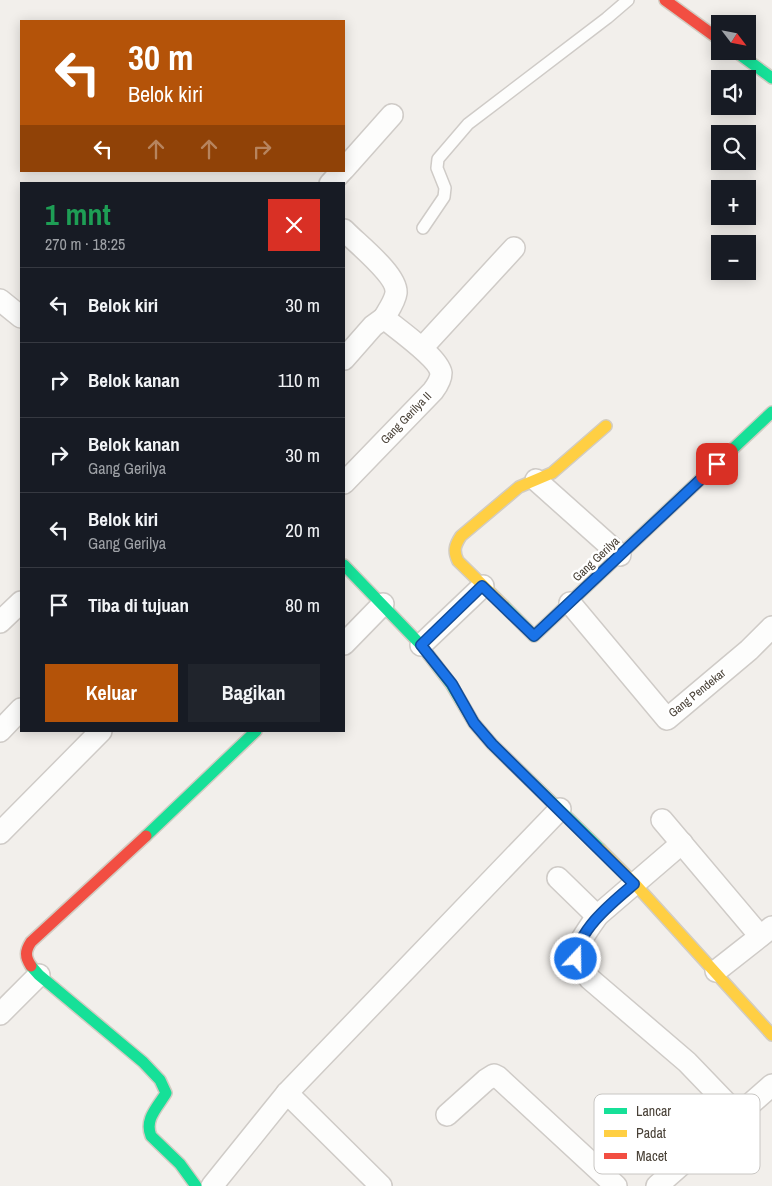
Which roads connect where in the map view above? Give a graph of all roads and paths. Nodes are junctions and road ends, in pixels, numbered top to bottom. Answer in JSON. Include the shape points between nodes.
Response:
{"nodes":[{"id":1,"x":628,"y":0,"type":"edge"},
{"id":2,"x":665,"y":0,"type":"edge"},
{"id":3,"x":711,"y":33,"type":"edge"},
{"id":4,"x":747,"y":60,"type":"edge"},
{"id":5,"x":772,"y":78,"type":"edge"},
{"id":6,"x":392,"y":115,"type":"dead end"},
{"id":7,"x":345,"y":168,"type":"edge"},
{"id":8,"x":341,"y":172,"type":"edge"},
{"id":9,"x":332,"y":182,"type":"edge"},
{"id":10,"x":422,"y":228,"type":"dead end"},
{"id":11,"x":345,"y":231,"type":"edge"},
{"id":12,"x":514,"y":248,"type":"dead end"},
{"id":13,"x":0,"y":300,"type":"edge"},
{"id":14,"x":20,"y":316,"type":"edge"},
{"id":15,"x":384,"y":318,"type":"junction"},
{"id":16,"x":422,"y":348,"type":"junction"},
{"id":17,"x":345,"y":358,"type":"edge"},
{"id":18,"x":772,"y":412,"type":"edge"},
{"id":19,"x":606,"y":426,"type":"dead end"},
{"id":20,"x":536,"y":480,"type":"junction"},
{"id":21,"x":345,"y":482,"type":"edge"},
{"id":22,"x":620,"y":555,"type":"junction"},
{"id":23,"x":345,"y":565,"type":"edge"},
{"id":24,"x":482,"y":586,"type":"junction"},
{"id":25,"x":20,"y":603,"type":"edge"},
{"id":26,"x":570,"y":603,"type":"junction"},
{"id":27,"x":383,"y":604,"type":"junction"},
{"id":28,"x":0,"y":622,"type":"edge"},
{"id":29,"x":772,"y":627,"type":"edge"},
{"id":30,"x":345,"y":643,"type":"edge"},
{"id":31,"x":421,"y":645,"type":"junction"},
{"id":32,"x":20,"y":710,"type":"edge"},
{"id":33,"x":0,"y":730,"type":"edge"},
{"id":34,"x":100,"y":732,"type":"edge"},
{"id":35,"x":255,"y":732,"type":"edge"},
{"id":36,"x":560,"y":809,"type":"junction"},
{"id":37,"x":662,"y":820,"type":"dead end"},
{"id":38,"x":0,"y":833,"type":"edge"},
{"id":39,"x":682,"y":843,"type":"junction"},
{"id":40,"x":558,"y":878,"type":"dead end"},
{"id":41,"x":634,"y":884,"type":"junction"},
{"id":42,"x":597,"y":916,"type":"junction"},
{"id":43,"x":766,"y":932,"type":"edge"},
{"id":44,"x":716,"y":971,"type":"junction"},
{"id":45,"x":39,"y":975,"type":"junction"},
{"id":46,"x":0,"y":1014,"type":"edge"},
{"id":47,"x":772,"y":1035,"type":"edge"},
{"id":48,"x":772,"y":1085,"type":"edge"},
{"id":49,"x":288,"y":1093,"type":"junction"},
{"id":50,"x":718,"y":1094,"type":"edge"},
{"id":51,"x":760,"y":1095,"type":"edge"},
{"id":52,"x":447,"y":1115,"type":"dead end"},
{"id":53,"x":594,"y":1166,"type":"edge"},
{"id":54,"x":603,"y":1174,"type":"edge"},
{"id":55,"x":670,"y":1174,"type":"edge"},
{"id":56,"x":211,"y":1185,"type":"edge"},
{"id":57,"x":381,"y":1186,"type":"edge"},
{"id":58,"x":616,"y":1186,"type":"edge"},
{"id":59,"x":657,"y":1186,"type":"edge"}],
"edges":[{"from":1,"to":10,"type":"lane","via":[[468,124],[438,159],[444,197]]},
{"from":2,"to":3,"type":"main road"},
{"from":4,"to":5,"type":"main road"},
{"from":6,"to":7,"type":"street"},
{"from":8,"to":9,"type":"street"},
{"from":11,"to":15,"type":"street","via":[[394,282],[396,293]]},
{"from":12,"to":16,"type":"street"},
{"from":13,"to":14,"type":"street"},
{"from":15,"to":16,"type":"street","name":"Gang Gerilya II"},
{"from":15,"to":17,"type":"street"},
{"from":16,"to":21,"type":"street","name":"Gang Gerilya II","via":[[437,365],[441,374],[438,383]]},
{"from":18,"to":22,"type":"main road","name":"Gang Gerilya"},
{"from":19,"to":20,"type":"main road","via":[[552,473]]},
{"from":20,"to":22,"type":"street"},
{"from":20,"to":24,"type":"main road","via":[[519,488],[461,536],[455,545],[453,553],[458,561]]},
{"from":22,"to":26,"type":"main road","name":"Gang Gerilya"},
{"from":23,"to":27,"type":"main road"},
{"from":24,"to":26,"type":"main road","name":"Gang Gerilya","via":[[534,636]]},
{"from":24,"to":31,"type":"street"},
{"from":25,"to":28,"type":"street"},
{"from":26,"to":29,"type":"street","name":"Gang Pendekar","via":[[667,719]]},
{"from":27,"to":30,"type":"street"},
{"from":27,"to":31,"type":"main road"},
{"from":31,"to":36,"type":"main road","via":[[452,684],[474,723]]},
{"from":32,"to":33,"type":"street"},
{"from":34,"to":38,"type":"street"},
{"from":35,"to":45,"type":"main road","via":[[31,942],[25,950],[26,960]]},
{"from":36,"to":41,"type":"main road"},
{"from":36,"to":49,"type":"street"},
{"from":37,"to":39,"type":"street"},
{"from":39,"to":41,"type":"street"},
{"from":39,"to":43,"type":"street"},
{"from":40,"to":42,"type":"street"},
{"from":41,"to":42,"type":"street"},
{"from":41,"to":44,"type":"main road"},
{"from":42,"to":50,"type":"street","via":[[576,949],[576,959],[581,967],[590,979],[687,1062]]},
{"from":43,"to":44,"type":"street"},
{"from":44,"to":47,"type":"main road"},
{"from":45,"to":46,"type":"street"},
{"from":45,"to":56,"type":"main road","via":[[157,1076],[166,1093],[147,1123],[148,1131],[180,1164]]},
{"from":48,"to":51,"type":"street"},
{"from":49,"to":56,"type":"street"},
{"from":49,"to":57,"type":"street"},
{"from":52,"to":53,"type":"street","via":[[494,1075]]},
{"from":54,"to":58,"type":"street"},
{"from":55,"to":59,"type":"street"}]}
